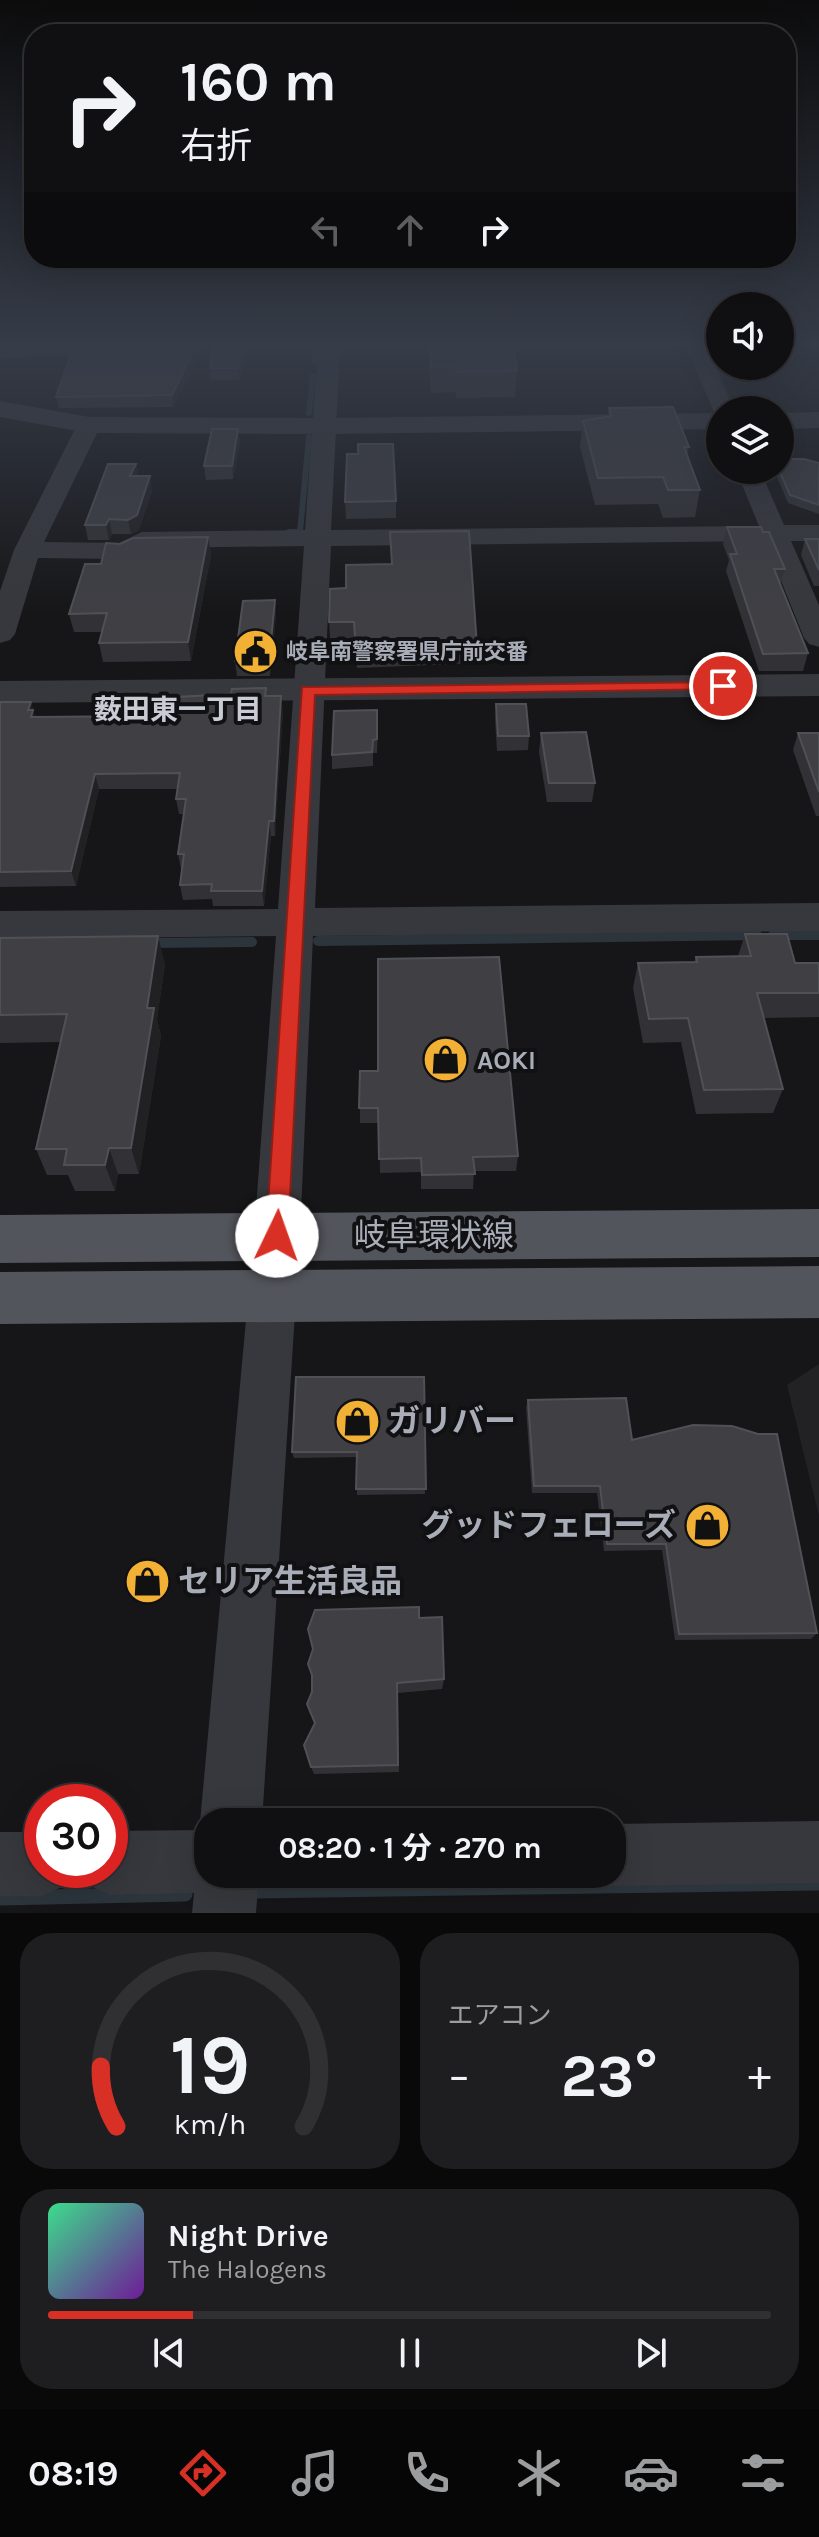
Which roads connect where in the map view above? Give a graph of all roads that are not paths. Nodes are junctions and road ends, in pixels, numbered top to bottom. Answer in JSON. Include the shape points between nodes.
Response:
{"nodes":[{"id":1,"x":83,"y":437,"type":"edge"},
{"id":2,"x":324,"y":437,"type":"edge"},
{"id":3,"x":754,"y":484,"type":"edge"},
{"id":4,"x":819,"y":520,"type":"edge"},
{"id":5,"x":772,"y":527,"type":"junction"},
{"id":6,"x":317,"y":531,"type":"junction"},
{"id":7,"x":819,"y":533,"type":"edge"},
{"id":8,"x":27,"y":550,"type":"junction"},
{"id":9,"x":0,"y":634,"type":"edge"},
{"id":10,"x":819,"y":638,"type":"edge"},
{"id":11,"x":819,"y":685,"type":"edge"},
{"id":12,"x":308,"y":690,"type":"junction"},
{"id":13,"x":0,"y":692,"type":"edge"},
{"id":14,"x":819,"y":917,"type":"edge"},
{"id":15,"x":0,"y":925,"type":"edge"},
{"id":16,"x":294,"y":933,"type":"junction"},
{"id":17,"x":819,"y":940,"type":"edge"},
{"id":18,"x":0,"y":949,"type":"edge"},
{"id":19,"x":819,"y":1233,"type":"edge"},
{"id":20,"x":277,"y":1236,"type":"junction"},
{"id":21,"x":0,"y":1239,"type":"edge"},
{"id":22,"x":819,"y":1292,"type":"edge"},
{"id":23,"x":0,"y":1298,"type":"edge"},
{"id":24,"x":272,"y":1298,"type":"junction"},
{"id":25,"x":232,"y":1808,"type":"edge"},
{"id":26,"x":819,"y":1852,"type":"edge"},
{"id":27,"x":626,"y":1855,"type":"edge"},
{"id":28,"x":194,"y":1861,"type":"edge"},
{"id":29,"x":128,"y":1863,"type":"edge"},
{"id":30,"x":0,"y":1864,"type":"edge"},
{"id":31,"x":24,"y":1864,"type":"edge"},
{"id":32,"x":226,"y":1888,"type":"edge"},
{"id":33,"x":224,"y":1913,"type":"edge"}],
"edges":[{"from":1,"to":8,"type":"street"},
{"from":2,"to":6,"type":"street"},
{"from":3,"to":5,"type":"street"},
{"from":4,"to":5,"type":"street"},
{"from":5,"to":6,"type":"street"},
{"from":5,"to":7,"type":"street"},
{"from":5,"to":10,"type":"street"},
{"from":6,"to":8,"type":"street","via":[[142,540],[124,551]]},
{"from":6,"to":12,"type":"street"},
{"from":8,"to":9,"type":"street"},
{"from":11,"to":12,"type":"street"},
{"from":12,"to":13,"type":"street"},
{"from":12,"to":16,"type":"street"},
{"from":14,"to":16,"type":"street"},
{"from":15,"to":16,"type":"street"},
{"from":16,"to":17,"type":"street"},
{"from":16,"to":18,"type":"street"},
{"from":16,"to":20,"type":"street"},
{"from":19,"to":20,"type":"main road","name":"岐阜環状線"},
{"from":20,"to":21,"type":"main road","name":"岐阜環状線"},
{"from":22,"to":24,"type":"main road"},
{"from":23,"to":24,"type":"main road"},
{"from":24,"to":25,"type":"street"},
{"from":26,"to":27,"type":"street"},
{"from":28,"to":29,"type":"street"},
{"from":30,"to":31,"type":"street"},
{"from":32,"to":33,"type":"street"}]}
